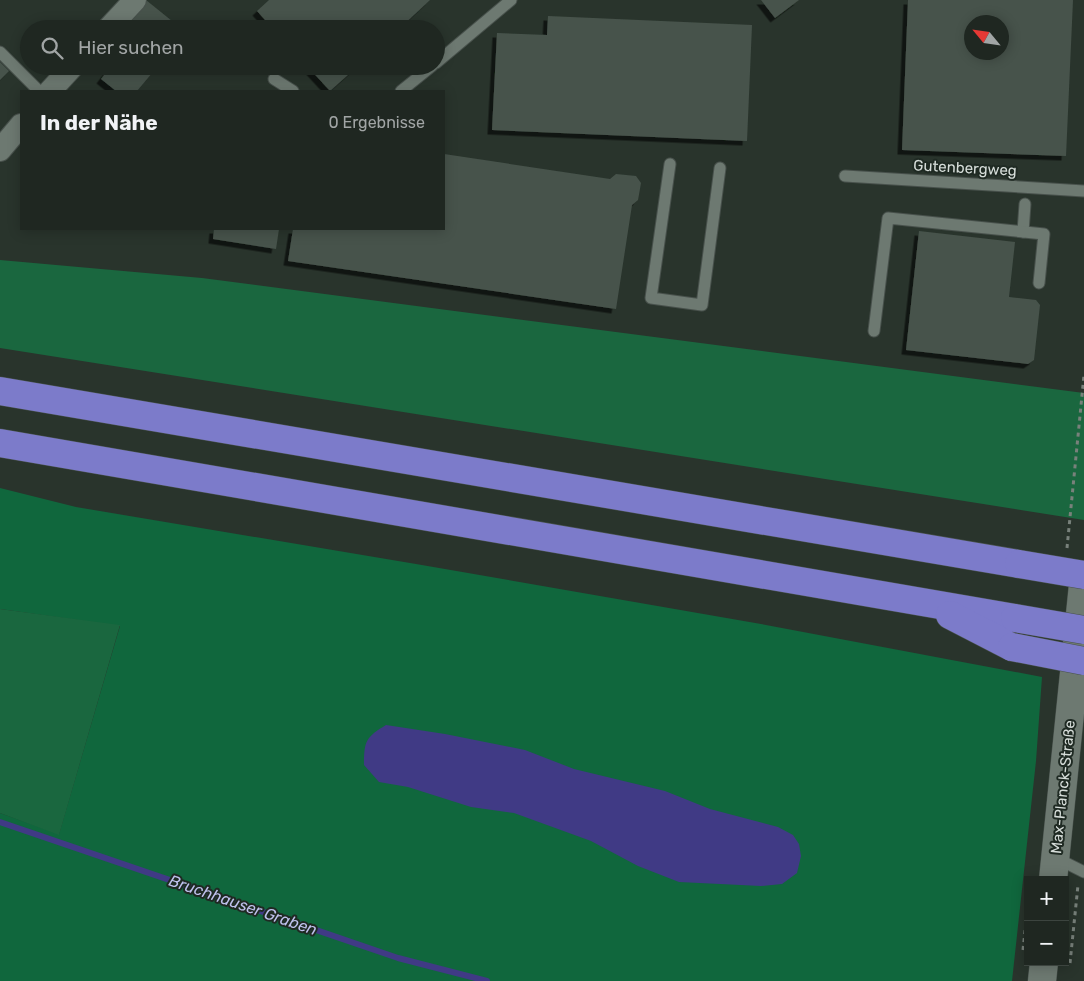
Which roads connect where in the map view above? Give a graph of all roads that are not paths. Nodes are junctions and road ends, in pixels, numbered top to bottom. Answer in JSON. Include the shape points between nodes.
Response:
{"nodes":[{"id":1,"x":135,"y":0,"type":"edge"},
{"id":2,"x":511,"y":0,"type":"edge"},
{"id":3,"x":116,"y":20,"type":"edge"},
{"id":4,"x":0,"y":52,"type":"edge"},
{"id":5,"x":445,"y":55,"type":"edge"},
{"id":6,"x":20,"y":72,"type":"edge"},
{"id":7,"x":23,"y":75,"type":"edge"},
{"id":8,"x":65,"y":75,"type":"edge"},
{"id":9,"x":421,"y":75,"type":"edge"},
{"id":10,"x":274,"y":79,"type":"dead end"},
{"id":11,"x":38,"y":90,"type":"edge"},
{"id":12,"x":51,"y":90,"type":"edge"},
{"id":13,"x":291,"y":90,"type":"edge"},
{"id":14,"x":402,"y":90,"type":"edge"},
{"id":15,"x":20,"y":126,"type":"edge"},
{"id":16,"x":0,"y":150,"type":"edge"},
{"id":17,"x":670,"y":164,"type":"dead end"},
{"id":18,"x":720,"y":168,"type":"dead end"},
{"id":19,"x":845,"y":176,"type":"dead end"},
{"id":20,"x":1084,"y":190,"type":"edge"},
{"id":21,"x":1025,"y":204,"type":"dead end"},
{"id":22,"x":1023,"y":232,"type":"junction"},
{"id":23,"x":1039,"y":283,"type":"dead end"},
{"id":24,"x":874,"y":332,"type":"dead end"},
{"id":25,"x":0,"y":391,"type":"edge"},
{"id":26,"x":0,"y":443,"type":"edge"},
{"id":27,"x":1084,"y":575,"type":"edge"},
{"id":28,"x":926,"y":602,"type":"junction"},
{"id":29,"x":1084,"y":630,"type":"edge"},
{"id":30,"x":1084,"y":661,"type":"edge"},
{"id":31,"x":1054,"y":868,"type":"edge"},
{"id":32,"x":1082,"y":871,"type":"edge"},
{"id":33,"x":1044,"y":966,"type":"edge"},
{"id":34,"x":1042,"y":981,"type":"edge"}],
"edges":[{"from":1,"to":3,"type":"street"},
{"from":2,"to":5,"type":"lane"},
{"from":4,"to":6,"type":"lane"},
{"from":7,"to":11,"type":"lane"},
{"from":8,"to":12,"type":"street"},
{"from":9,"to":14,"type":"lane"},
{"from":10,"to":13,"type":"lane"},
{"from":15,"to":16,"type":"street"},
{"from":17,"to":18,"type":"lane","via":[[651,298],[702,305]]},
{"from":19,"to":20,"type":"lane","name":"Gutenbergweg"},
{"from":21,"to":22,"type":"lane"},
{"from":22,"to":23,"type":"lane","via":[[1044,234]]},
{"from":22,"to":24,"type":"lane","via":[[888,218]]},
{"from":25,"to":27,"type":"highway","bridge":true},
{"from":26,"to":28,"type":"highway"},
{"from":27,"to":31,"type":"street","name":"Max-Planck-Straße"},
{"from":28,"to":29,"type":"highway","bridge":true},
{"from":28,"to":30,"type":"highway","bridge":true,"via":[[1012,647]]},
{"from":31,"to":32,"type":"lane"},
{"from":33,"to":34,"type":"street"}]}
